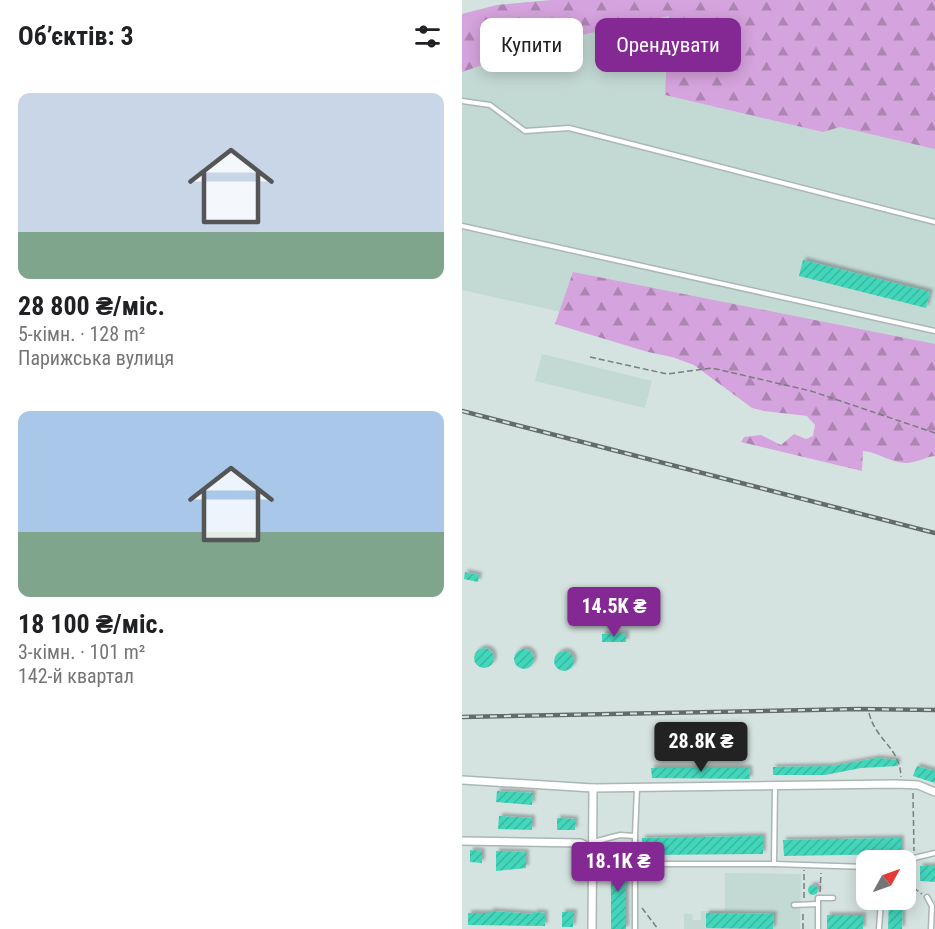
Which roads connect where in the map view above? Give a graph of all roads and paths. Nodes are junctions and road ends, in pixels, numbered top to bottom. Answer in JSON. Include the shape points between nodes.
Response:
{"nodes":[{"id":1,"x":462,"y":101,"type":"edge"},
{"id":2,"x":935,"y":222,"type":"edge"},
{"id":3,"x":462,"y":226,"type":"edge"},
{"id":4,"x":935,"y":331,"type":"edge"},
{"id":5,"x":590,"y":357,"type":"dead end"},
{"id":6,"x":935,"y":433,"type":"edge"},
{"id":7,"x":869,"y":713,"type":"dead end"},
{"id":8,"x":462,"y":780,"type":"edge"},
{"id":9,"x":775,"y":784,"type":"junction"},
{"id":10,"x":901,"y":784,"type":"junction"},
{"id":11,"x":913,"y":784,"type":"junction"},
{"id":12,"x":637,"y":787,"type":"junction"},
{"id":13,"x":593,"y":788,"type":"junction"},
{"id":14,"x":935,"y":792,"type":"edge"},
{"id":15,"x":635,"y":836,"type":"junction"},
{"id":16,"x":462,"y":841,"type":"edge"},
{"id":17,"x":592,"y":843,"type":"junction"},
{"id":18,"x":914,"y":850,"type":"edge"},
{"id":19,"x":935,"y":853,"type":"edge"},
{"id":20,"x":592,"y":854,"type":"junction"},
{"id":21,"x":916,"y":858,"type":"edge"},
{"id":22,"x":635,"y":864,"type":"junction"},
{"id":23,"x":774,"y":864,"type":"junction"},
{"id":24,"x":804,"y":866,"type":"junction"},
{"id":25,"x":822,"y":866,"type":"junction"},
{"id":26,"x":856,"y":867,"type":"edge"},
{"id":27,"x":916,"y":889,"type":"edge"},
{"id":28,"x":635,"y":897,"type":"junction"},
{"id":29,"x":927,"y":897,"type":"joint"},
{"id":30,"x":833,"y":898,"type":"dead end"},
{"id":31,"x":818,"y":901,"type":"junction"},
{"id":32,"x":803,"y":904,"type":"junction"},
{"id":33,"x":794,"y":905,"type":"dead end"},
{"id":34,"x":880,"y":910,"type":"edge"},
{"id":35,"x":592,"y":929,"type":"edge"},
{"id":36,"x":635,"y":929,"type":"edge"},
{"id":37,"x":658,"y":929,"type":"edge"},
{"id":38,"x":803,"y":929,"type":"edge"},
{"id":39,"x":818,"y":929,"type":"edge"},
{"id":40,"x":879,"y":929,"type":"edge"},
{"id":41,"x":931,"y":929,"type":"edge"}],
"edges":[{"from":1,"to":2,"type":"lane","via":[[490,105],[525,131],[569,128]]},
{"from":3,"to":4,"type":"lane"},
{"from":5,"to":6,"type":"path","via":[[667,374],[712,368],[811,391]]},
{"from":7,"to":10,"type":"path","via":[[871,723],[898,758]]},
{"from":8,"to":13,"type":"street"},
{"from":9,"to":10,"type":"street"},
{"from":9,"to":12,"type":"street"},
{"from":9,"to":23,"type":"lane"},
{"from":10,"to":11,"type":"street"},
{"from":11,"to":14,"type":"street"},
{"from":11,"to":18,"type":"path"},
{"from":12,"to":13,"type":"street"},
{"from":12,"to":15,"type":"lane"},
{"from":13,"to":17,"type":"street"},
{"from":15,"to":17,"type":"lane","via":[[620,835]]},
{"from":15,"to":22,"type":"lane"},
{"from":16,"to":20,"type":"street","via":[[581,843]]},
{"from":17,"to":20,"type":"street"},
{"from":19,"to":21,"type":"lane"},
{"from":20,"to":35,"type":"street"},
{"from":22,"to":23,"type":"lane"},
{"from":22,"to":28,"type":"lane"},
{"from":23,"to":24,"type":"lane"},
{"from":24,"to":25,"type":"lane"},
{"from":24,"to":32,"type":"path"},
{"from":25,"to":26,"type":"lane"},
{"from":25,"to":31,"type":"path"},
{"from":27,"to":29,"type":"path"},
{"from":28,"to":36,"type":"lane"},
{"from":28,"to":37,"type":"path"},
{"from":29,"to":41,"type":"lane","via":[[932,906]]},
{"from":30,"to":31,"type":"lane"},
{"from":31,"to":32,"type":"lane"},
{"from":31,"to":39,"type":"lane"},
{"from":32,"to":33,"type":"lane"},
{"from":32,"to":38,"type":"path"},
{"from":34,"to":40,"type":"lane"}]}
